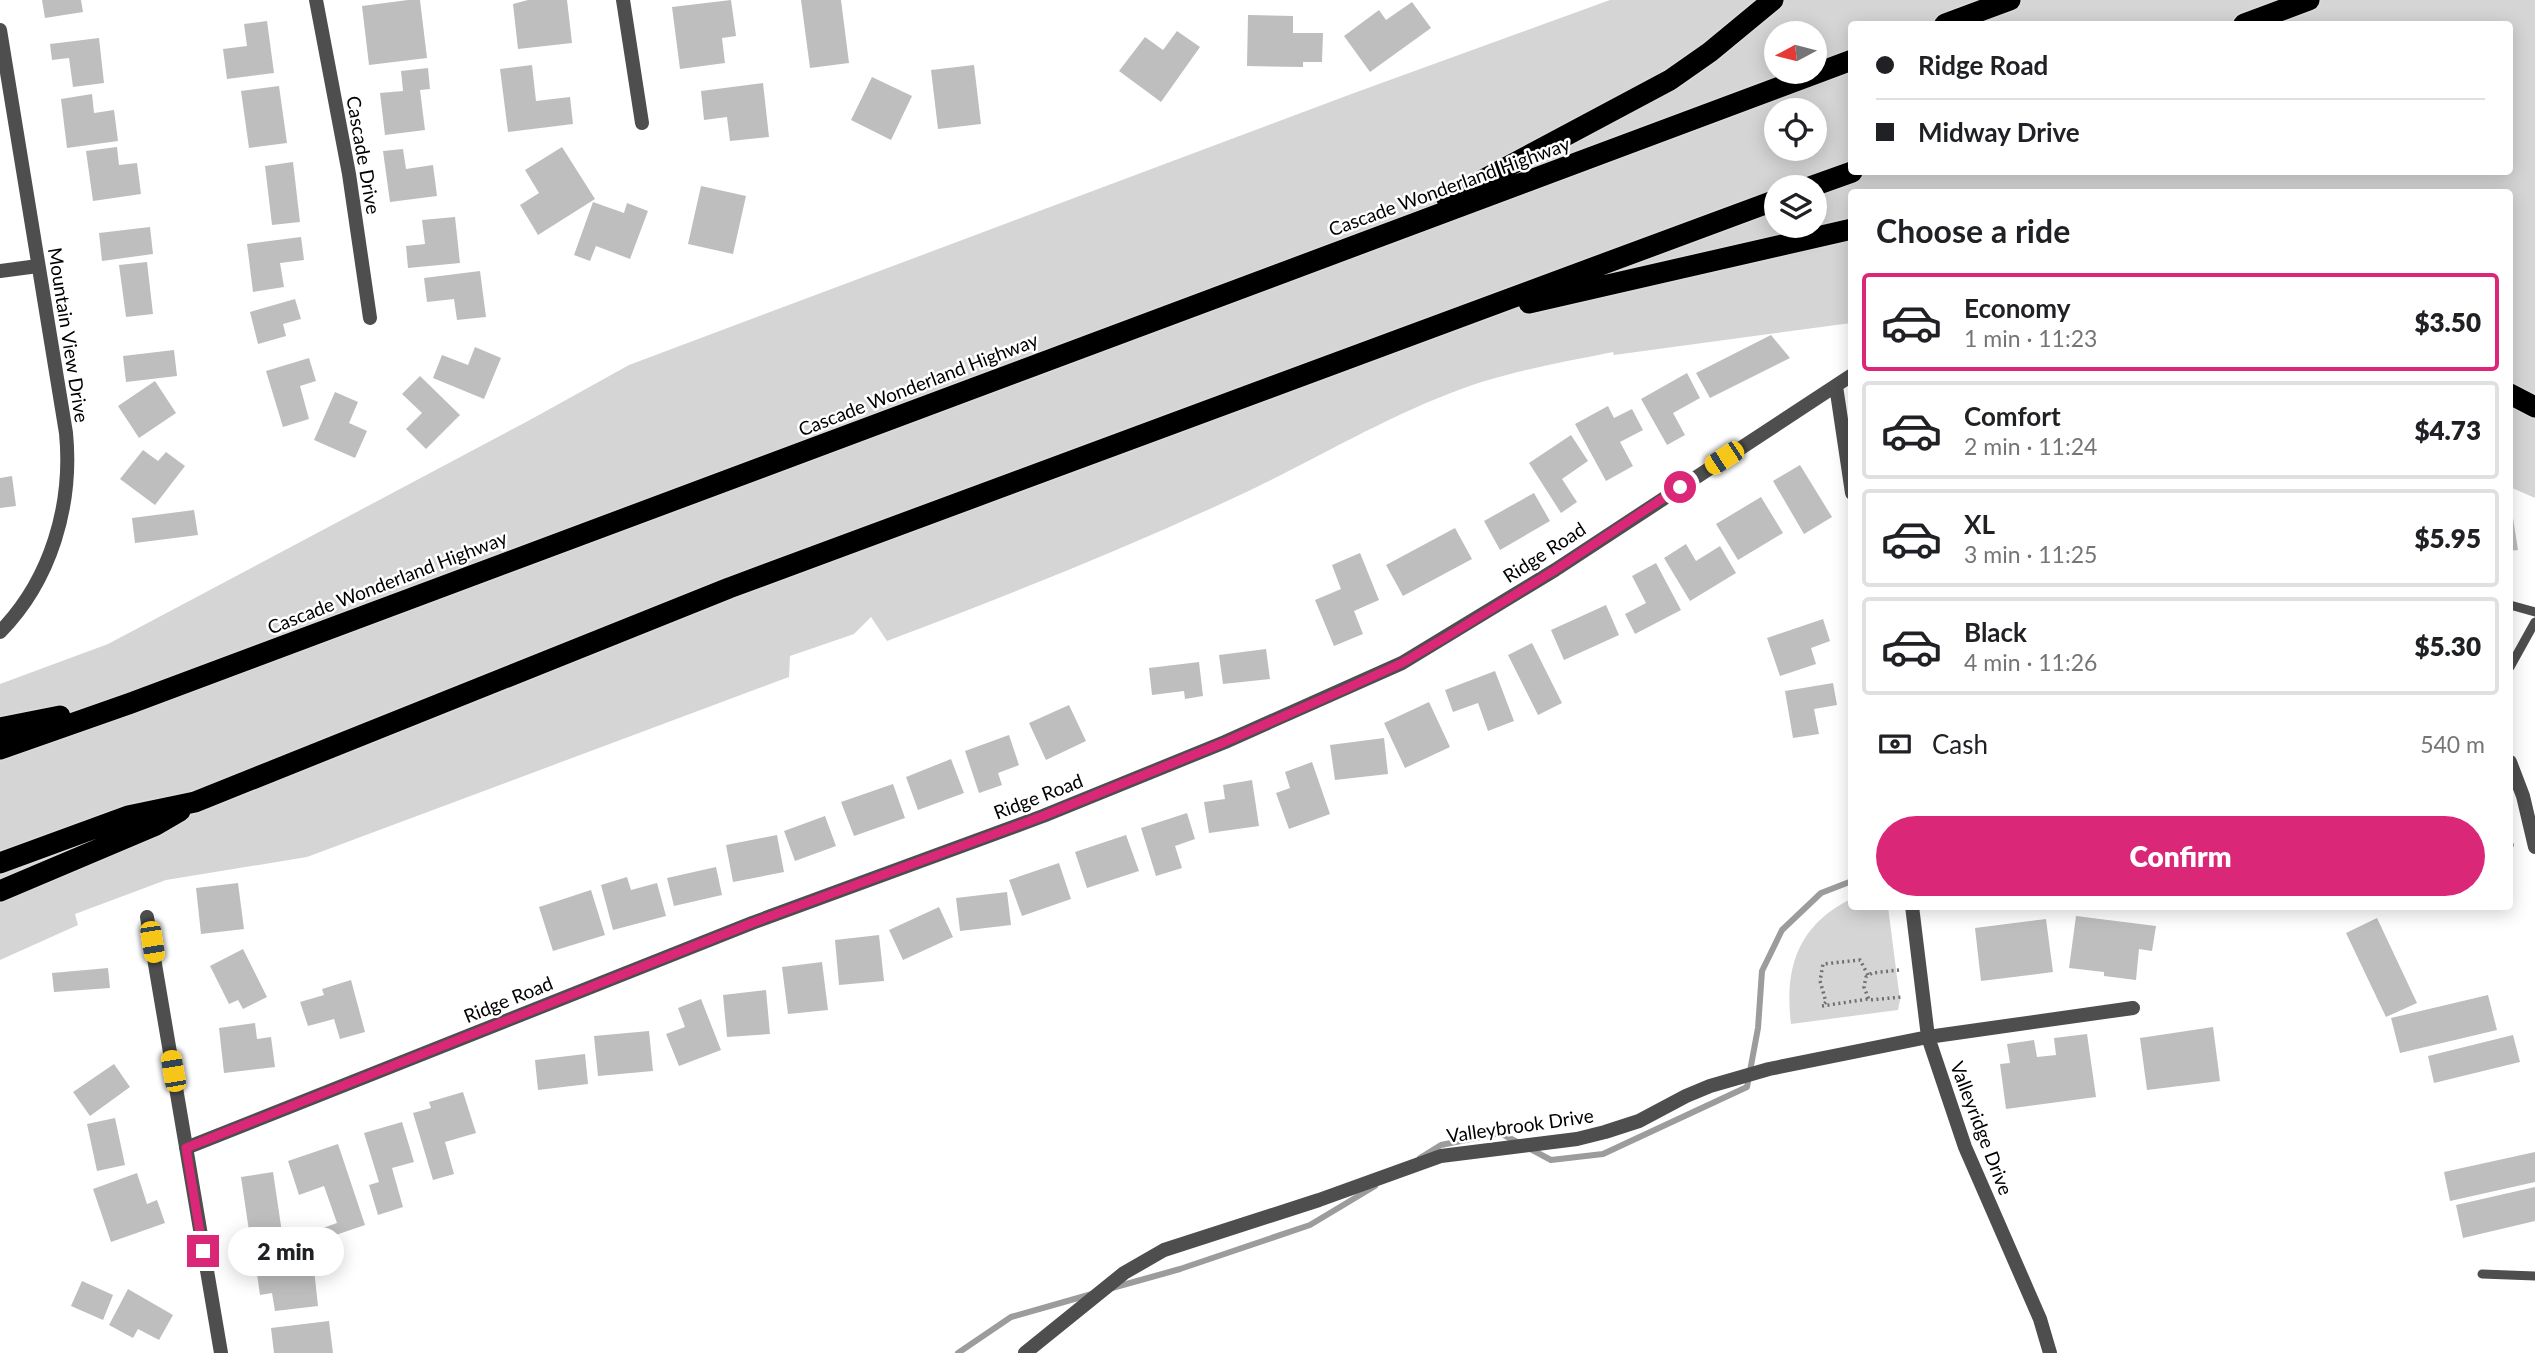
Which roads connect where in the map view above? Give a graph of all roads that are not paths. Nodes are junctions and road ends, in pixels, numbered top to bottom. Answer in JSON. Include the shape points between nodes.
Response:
{"nodes":[{"id":1,"x":316,"y":0,"type":"edge"},
{"id":2,"x":623,"y":0,"type":"edge"},
{"id":3,"x":1773,"y":0,"type":"edge"},
{"id":4,"x":2010,"y":0,"type":"edge"},
{"id":5,"x":2309,"y":0,"type":"edge"},
{"id":6,"x":1953,"y":21,"type":"edge"},
{"id":7,"x":2252,"y":21,"type":"edge"},
{"id":8,"x":0,"y":30,"type":"edge"},
{"id":9,"x":1848,"y":61,"type":"edge"},
{"id":10,"x":642,"y":123,"type":"dead end"},
{"id":11,"x":1848,"y":173,"type":"edge"},
{"id":12,"x":1827,"y":181,"type":"edge"},
{"id":13,"x":1764,"y":204,"type":"edge"},
{"id":14,"x":1848,"y":230,"type":"edge"},
{"id":15,"x":1380,"y":235,"type":"junction"},
{"id":16,"x":38,"y":266,"type":"junction"},
{"id":17,"x":0,"y":271,"type":"edge"},
{"id":18,"x":370,"y":318,"type":"dead end"},
{"id":19,"x":1455,"y":320,"type":"junction"},
{"id":20,"x":1848,"y":378,"type":"edge"},
{"id":21,"x":1836,"y":386,"type":"junction"},
{"id":22,"x":2513,"y":396,"type":"edge"},
{"id":23,"x":2535,"y":407,"type":"edge"},
{"id":24,"x":1848,"y":466,"type":"edge"},
{"id":25,"x":2513,"y":605,"type":"edge"},
{"id":26,"x":2535,"y":612,"type":"edge"},
{"id":27,"x":2535,"y":622,"type":"edge"},
{"id":28,"x":0,"y":632,"type":"edge"},
{"id":29,"x":2513,"y":662,"type":"edge"},
{"id":30,"x":131,"y":703,"type":"junction"},
{"id":31,"x":0,"y":728,"type":"edge"},
{"id":32,"x":0,"y":749,"type":"edge"},
{"id":33,"x":2513,"y":770,"type":"edge"},
{"id":34,"x":195,"y":802,"type":"junction"},
{"id":35,"x":2535,"y":847,"type":"edge"},
{"id":36,"x":0,"y":863,"type":"edge"},
{"id":37,"x":0,"y":891,"type":"edge"},
{"id":38,"x":1912,"y":910,"type":"edge"},
{"id":39,"x":147,"y":917,"type":"dead end"},
{"id":40,"x":2133,"y":1008,"type":"dead end"},
{"id":41,"x":1928,"y":1037,"type":"junction"},
{"id":42,"x":186,"y":1148,"type":"junction"},
{"id":43,"x":2482,"y":1274,"type":"dead end"},
{"id":44,"x":2535,"y":1276,"type":"edge"},
{"id":45,"x":221,"y":1353,"type":"edge"},
{"id":46,"x":1025,"y":1353,"type":"edge"},
{"id":47,"x":2050,"y":1353,"type":"edge"}],
"edges":[{"from":1,"to":18,"type":"street","name":"Cascade Drive"},
{"from":2,"to":10,"type":"street"},
{"from":3,"to":15,"type":"highway","via":[[1670,80]]},
{"from":4,"to":6,"type":"highway"},
{"from":5,"to":7,"type":"highway"},
{"from":8,"to":16,"type":"street","name":"Mountain View Drive"},
{"from":9,"to":15,"type":"highway","name":"Cascade Wonderland Highway"},
{"from":11,"to":12,"type":"highway"},
{"from":13,"to":19,"type":"highway"},
{"from":14,"to":19,"type":"highway"},
{"from":15,"to":30,"type":"highway","name":"Cascade Wonderland Highway"},
{"from":16,"to":17,"type":"street"},
{"from":16,"to":28,"type":"street","name":"Mountain View Drive","via":[[68,466],[59,529],[50,555],[29,596]]},
{"from":19,"to":34,"type":"highway","via":[[729,589]]},
{"from":20,"to":21,"type":"street","name":"Ridge Road"},
{"from":21,"to":24,"type":"street"},
{"from":21,"to":42,"type":"street","name":"Ridge Road","via":[[1555,570],[1402,663],[1043,816],[752,923]]},
{"from":22,"to":23,"type":"highway"},
{"from":25,"to":26,"type":"lane"},
{"from":27,"to":29,"type":"lane"},
{"from":30,"to":31,"type":"highway"},
{"from":30,"to":32,"type":"highway","name":"Cascade Wonderland Highway"},
{"from":33,"to":35,"type":"street"},
{"from":34,"to":36,"type":"highway","via":[[128,816]]},
{"from":34,"to":37,"type":"highway","via":[[156,825]]},
{"from":38,"to":41,"type":"street","name":"Valleyridge Drive"},
{"from":39,"to":42,"type":"street"},
{"from":40,"to":41,"type":"street","name":"Valleybrook Drive"},
{"from":41,"to":46,"type":"street","name":"Valleybrook Drive","via":[[1736,1077],[1639,1121],[1577,1139],[1441,1156],[1164,1250],[1124,1273]]},
{"from":41,"to":47,"type":"street","name":"Valleyridge Drive","via":[[1965,1147],[2040,1319]]},
{"from":42,"to":45,"type":"street"},
{"from":43,"to":44,"type":"lane"}]}
